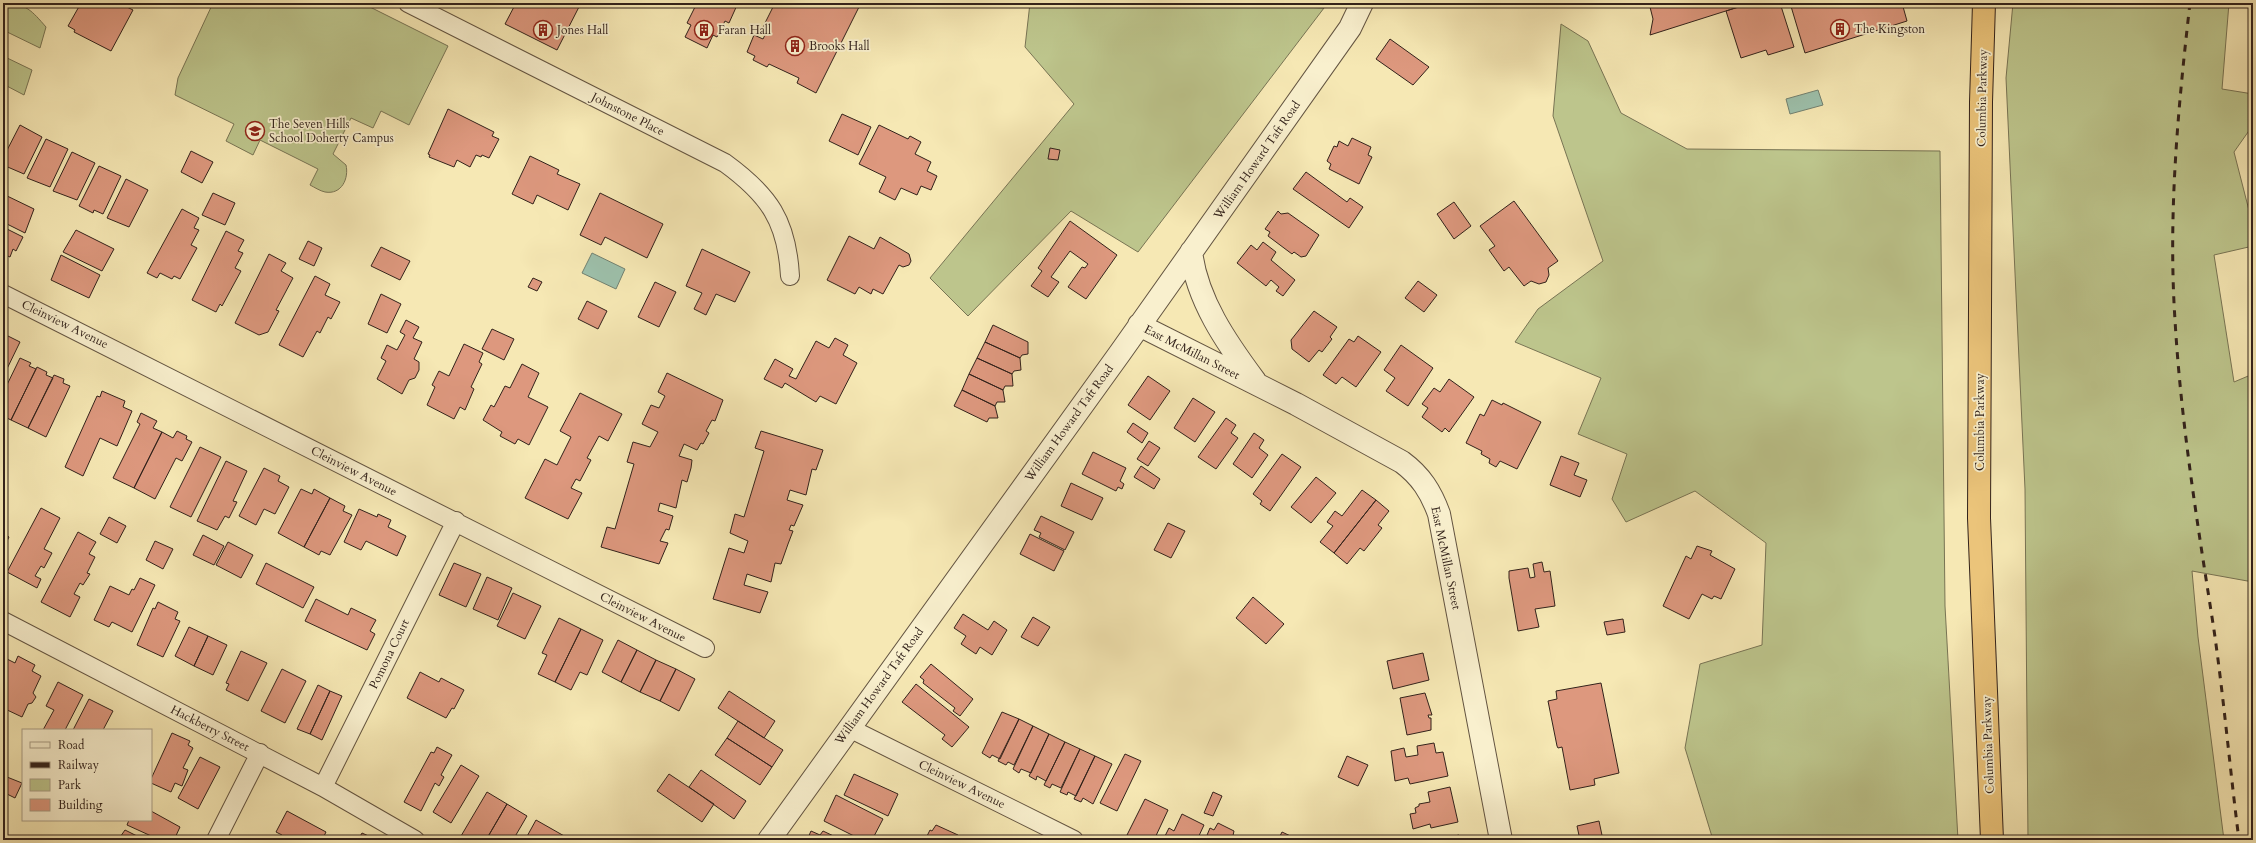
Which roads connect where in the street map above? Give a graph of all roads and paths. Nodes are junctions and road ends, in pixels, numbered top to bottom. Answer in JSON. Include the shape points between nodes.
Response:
{"nodes":[{"id":1,"x":408,"y":3,"type":"edge"},
{"id":2,"x":1362,"y":3,"type":"edge"},
{"id":3,"x":1984,"y":3,"type":"edge"},
{"id":4,"x":1191,"y":252,"type":"junction"},
{"id":5,"x":790,"y":276,"type":"dead end"},
{"id":6,"x":3,"y":294,"type":"edge"},
{"id":7,"x":1139,"y":325,"type":"junction"},
{"id":8,"x":1258,"y":385,"type":"junction"},
{"id":9,"x":456,"y":521,"type":"junction"},
{"id":10,"x":3,"y":621,"type":"edge"},
{"id":11,"x":705,"y":648,"type":"dead end"},
{"id":12,"x":849,"y":728,"type":"junction"},
{"id":13,"x":260,"y":753,"type":"junction"},
{"id":14,"x":323,"y":787,"type":"junction"},
{"id":15,"x":216,"y":840,"type":"edge"},
{"id":16,"x":415,"y":840,"type":"edge"},
{"id":17,"x":769,"y":840,"type":"edge"},
{"id":18,"x":1074,"y":840,"type":"edge"},
{"id":19,"x":1501,"y":840,"type":"edge"},
{"id":20,"x":1992,"y":840,"type":"edge"}],
"edges":[{"from":1,"to":5,"type":"street","name":"Johnstone Place","via":[[725,163],[751,182],[776,215],[788,248]]},
{"from":2,"to":4,"type":"street","name":"William Howard Taft Road","via":[[1350,28]]},
{"from":3,"to":20,"type":"highway","name":"Columbia Parkway","via":[[1979,518]]},
{"from":4,"to":7,"type":"street","name":"William Howard Taft Road"},
{"from":4,"to":8,"type":"street","via":[[1193,270],[1226,342]]},
{"from":6,"to":9,"type":"street","name":"Cleinview Avenue"},
{"from":7,"to":8,"type":"street","name":"East McMillan Street"},
{"from":7,"to":12,"type":"street","name":"William Howard Taft Road"},
{"from":8,"to":19,"type":"street","name":"East McMillan Street","via":[[1402,462],[1415,472],[1430,491],[1439,514]]},
{"from":9,"to":11,"type":"street","name":"Cleinview Avenue"},
{"from":9,"to":14,"type":"street","name":"Pomona Court"},
{"from":10,"to":13,"type":"street","name":"Hackberry Street"},
{"from":12,"to":17,"type":"street","name":"William Howard Taft Road"},
{"from":12,"to":18,"type":"street","name":"Cleinview Avenue"},
{"from":13,"to":14,"type":"street","name":"Hackberry Street"},
{"from":13,"to":15,"type":"street"},
{"from":14,"to":16,"type":"street","name":"Hackberry Street"}]}
